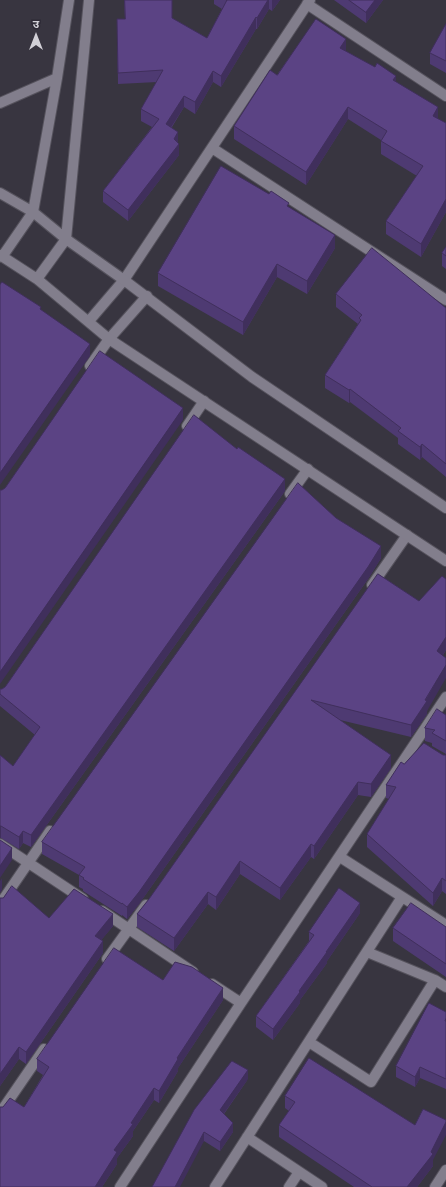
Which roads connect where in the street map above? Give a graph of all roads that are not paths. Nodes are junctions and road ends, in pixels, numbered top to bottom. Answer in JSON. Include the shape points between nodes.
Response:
{"nodes":[{"id":1,"x":69,"y":0,"type":"edge"},
{"id":2,"x":89,"y":0,"type":"edge"},
{"id":3,"x":308,"y":2,"type":"edge"},
{"id":4,"x":57,"y":78,"type":"junction"},
{"id":5,"x":446,"y":96,"type":"edge"},
{"id":6,"x":0,"y":103,"type":"edge"},
{"id":7,"x":212,"y":148,"type":"junction"},
{"id":8,"x":0,"y":193,"type":"edge"},
{"id":9,"x":33,"y":212,"type":"junction"},
{"id":10,"x":66,"y":239,"type":"junction"},
{"id":11,"x":1,"y":258,"type":"edge"},
{"id":12,"x":37,"y":279,"type":"junction"},
{"id":13,"x":124,"y":280,"type":"junction"},
{"id":14,"x":146,"y":296,"type":"junction"},
{"id":15,"x":446,"y":300,"type":"edge"},
{"id":16,"x":89,"y":321,"type":"junction"},
{"id":17,"x":109,"y":339,"type":"junction"},
{"id":18,"x":86,"y":371,"type":"edge"},
{"id":19,"x":204,"y":401,"type":"junction"},
{"id":20,"x":181,"y":434,"type":"edge"},
{"id":21,"x":308,"y":469,"type":"junction"},
{"id":22,"x":285,"y":502,"type":"edge"},
{"id":23,"x":446,"y":508,"type":"edge"},
{"id":24,"x":407,"y":535,"type":"junction"},
{"id":25,"x":446,"y":561,"type":"edge"},
{"id":26,"x":366,"y":593,"type":"edge"},
{"id":27,"x":446,"y":697,"type":"edge"},
{"id":28,"x":55,"y":823,"type":"edge"},
{"id":29,"x":0,"y":844,"type":"edge"},
{"id":30,"x":340,"y":857,"type":"junction"},
{"id":31,"x":28,"y":862,"type":"junction"},
{"id":32,"x":153,"y":895,"type":"edge"},
{"id":33,"x":402,"y":897,"type":"junction"},
{"id":34,"x":0,"y":904,"type":"edge"},
{"id":35,"x":446,"y":925,"type":"edge"},
{"id":36,"x":128,"y":928,"type":"junction"},
{"id":37,"x":367,"y":952,"type":"junction"},
{"id":38,"x":102,"y":967,"type":"edge"},
{"id":39,"x":435,"y":980,"type":"junction"},
{"id":40,"x":446,"y":987,"type":"edge"},
{"id":41,"x":241,"y":1003,"type":"junction"},
{"id":42,"x":309,"y":1042,"type":"junction"},
{"id":43,"x":49,"y":1043,"type":"edge"},
{"id":44,"x":0,"y":1113,"type":"edge"},
{"id":45,"x":247,"y":1137,"type":"junction"},
{"id":46,"x":446,"y":1170,"type":"edge"},
{"id":47,"x":299,"y":1172,"type":"junction"},
{"id":48,"x":120,"y":1187,"type":"edge"},
{"id":49,"x":215,"y":1187,"type":"edge"},
{"id":50,"x":289,"y":1187,"type":"edge"},
{"id":51,"x":322,"y":1187,"type":"edge"},
{"id":52,"x":435,"y":1187,"type":"edge"}],
"edges":[{"from":1,"to":4,"type":"street"},
{"from":2,"to":10,"type":"street"},
{"from":3,"to":5,"type":"street"},
{"from":3,"to":7,"type":"street"},
{"from":4,"to":6,"type":"street"},
{"from":4,"to":9,"type":"street"},
{"from":7,"to":13,"type":"street"},
{"from":7,"to":15,"type":"street"},
{"from":8,"to":9,"type":"street"},
{"from":9,"to":10,"type":"street"},
{"from":9,"to":11,"type":"street"},
{"from":10,"to":12,"type":"street"},
{"from":10,"to":13,"type":"street"},
{"from":11,"to":12,"type":"street"},
{"from":12,"to":16,"type":"street"},
{"from":13,"to":14,"type":"street"},
{"from":13,"to":16,"type":"street"},
{"from":14,"to":17,"type":"street"},
{"from":14,"to":23,"type":"street","via":[[252,377]]},
{"from":16,"to":17,"type":"street"},
{"from":17,"to":18,"type":"street"},
{"from":17,"to":19,"type":"street"},
{"from":19,"to":20,"type":"street"},
{"from":19,"to":21,"type":"street"},
{"from":21,"to":22,"type":"street"},
{"from":21,"to":24,"type":"street"},
{"from":24,"to":25,"type":"street"},
{"from":24,"to":26,"type":"street"},
{"from":27,"to":30,"type":"street","via":[[419,745]]},
{"from":28,"to":31,"type":"street"},
{"from":29,"to":31,"type":"street"},
{"from":30,"to":33,"type":"street"},
{"from":30,"to":41,"type":"street"},
{"from":31,"to":34,"type":"street"},
{"from":31,"to":36,"type":"street"},
{"from":32,"to":36,"type":"street"},
{"from":33,"to":35,"type":"street"},
{"from":33,"to":37,"type":"street"},
{"from":36,"to":38,"type":"street"},
{"from":36,"to":41,"type":"street"},
{"from":37,"to":39,"type":"street"},
{"from":37,"to":42,"type":"street"},
{"from":39,"to":40,"type":"street"},
{"from":39,"to":42,"type":"street","via":[[371,1082]]},
{"from":41,"to":48,"type":"street"},
{"from":42,"to":45,"type":"street"},
{"from":43,"to":44,"type":"street"},
{"from":45,"to":47,"type":"street"},
{"from":45,"to":49,"type":"street"},
{"from":46,"to":52,"type":"street"},
{"from":47,"to":50,"type":"street"},
{"from":47,"to":51,"type":"street"}]}
